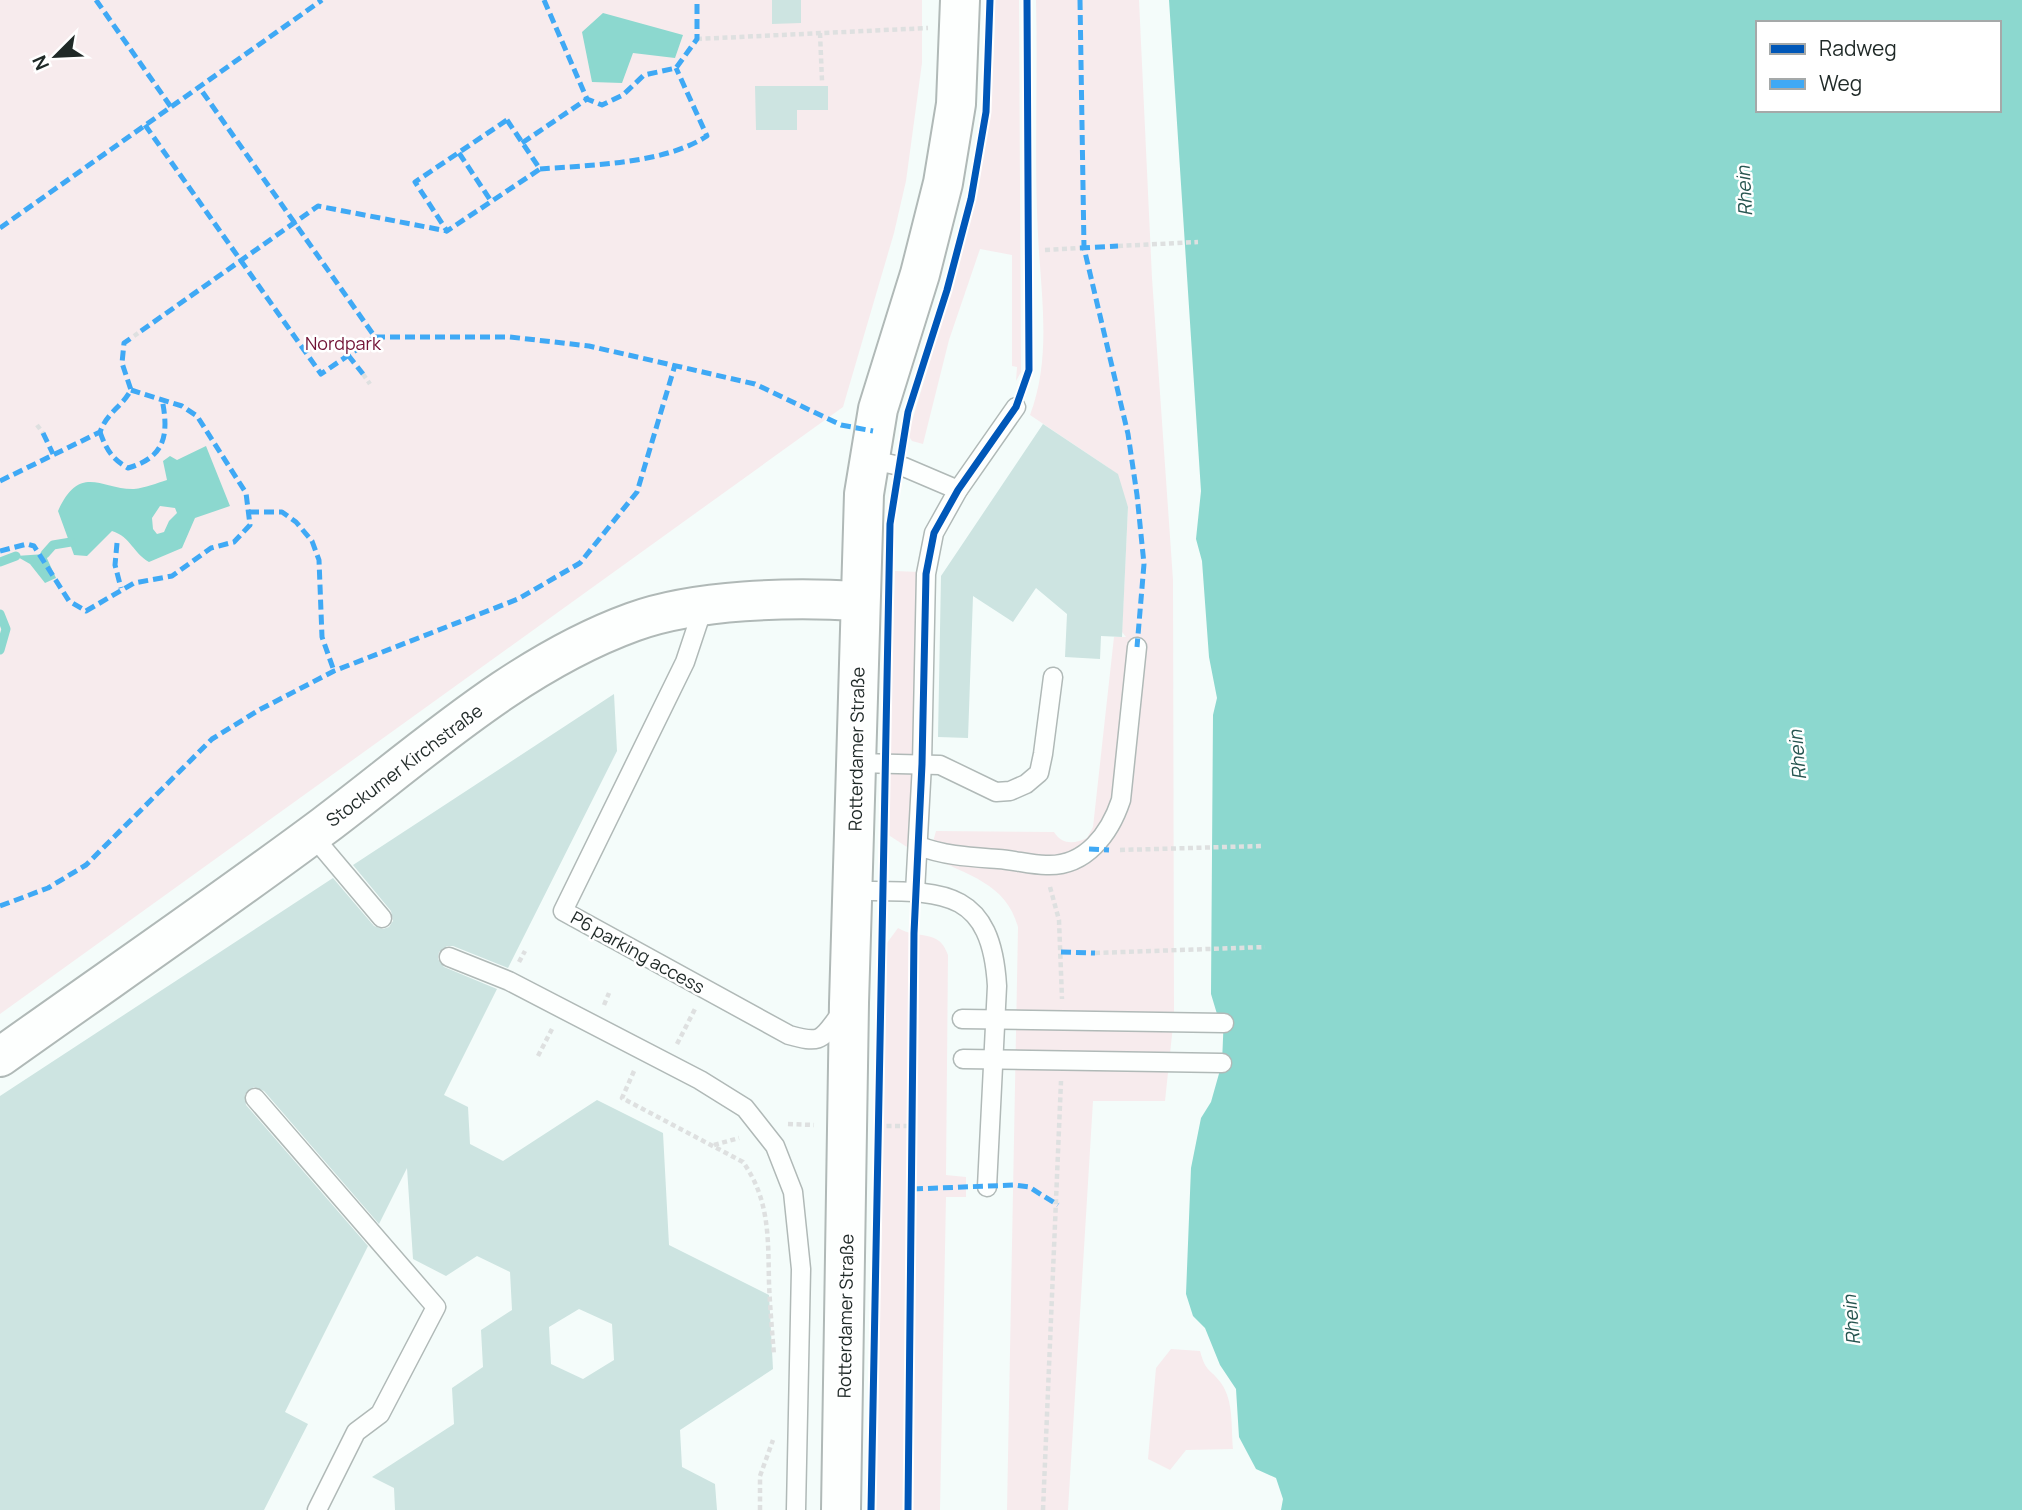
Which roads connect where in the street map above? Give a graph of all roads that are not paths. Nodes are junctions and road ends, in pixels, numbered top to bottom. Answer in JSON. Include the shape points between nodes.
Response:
{"nodes":[{"id":1,"x":960,"y":13,"type":"edge"},
{"id":2,"x":1016,"y":407,"type":"dead end"},
{"id":3,"x":868,"y":459,"type":"junction"},
{"id":4,"x":958,"y":490,"type":"junction"},
{"id":5,"x":858,"y":601,"type":"junction"},
{"id":6,"x":704,"y":605,"type":"junction"},
{"id":7,"x":1137,"y":647,"type":"dead end"},
{"id":8,"x":1053,"y":677,"type":"dead end"},
{"id":9,"x":856,"y":763,"type":"junction"},
{"id":10,"x":922,"y":764,"type":"junction"},
{"id":11,"x":312,"y":835,"type":"junction"},
{"id":12,"x":919,"y":846,"type":"junction"},
{"id":13,"x":853,"y":891,"type":"junction"},
{"id":14,"x":915,"y":892,"type":"junction"},
{"id":15,"x":382,"y":918,"type":"dead end"},
{"id":16,"x":449,"y":957,"type":"dead end"},
{"id":17,"x":849,"y":1003,"type":"junction"},
{"id":18,"x":962,"y":1019,"type":"dead end"},
{"id":19,"x":995,"y":1020,"type":"junction"},
{"id":20,"x":1224,"y":1023,"type":"dead end"},
{"id":21,"x":0,"y":1057,"type":"edge"},
{"id":22,"x":962,"y":1059,"type":"dead end"},
{"id":23,"x":993,"y":1059,"type":"junction"},
{"id":24,"x":1222,"y":1063,"type":"dead end"},
{"id":25,"x":255,"y":1098,"type":"dead end"},
{"id":26,"x":987,"y":1187,"type":"dead end"},
{"id":27,"x":317,"y":1510,"type":"edge"},
{"id":28,"x":796,"y":1510,"type":"edge"},
{"id":29,"x":841,"y":1510,"type":"edge"}],
"edges":[{"from":1,"to":3,"type":"street","name":"Rotterdamer Straße","via":[[956,104],[943,183]]},
{"from":2,"to":4,"type":"lane"},
{"from":3,"to":4,"type":"lane","via":[[904,467]]},
{"from":3,"to":5,"type":"street","name":"Rotterdamer Straße"},
{"from":4,"to":10,"type":"lane","via":[[934,533],[926,574]]},
{"from":5,"to":6,"type":"street","name":"Stockumer Kirchstraße"},
{"from":5,"to":9,"type":"street","name":"Rotterdamer Straße"},
{"from":6,"to":11,"type":"street","name":"Stockumer Kirchstraße","via":[[634,621],[563,654],[505,690]]},
{"from":6,"to":17,"type":"lane","name":"P6 parking access","via":[[685,662],[563,911],[789,1035],[813,1041],[821,1038]]},
{"from":7,"to":12,"type":"lane","via":[[1121,800],[1103,839],[1076,859],[1044,866],[940,854]]},
{"from":8,"to":10,"type":"lane","via":[[1039,773],[1026,784],[996,792],[940,765]]},
{"from":9,"to":10,"type":"lane"},
{"from":9,"to":13,"type":"street","name":"Rotterdamer Straße"},
{"from":10,"to":12,"type":"lane"},
{"from":11,"to":15,"type":"lane"},
{"from":11,"to":21,"type":"street","name":"Stockumer Kirchstraße"},
{"from":12,"to":14,"type":"lane"},
{"from":13,"to":14,"type":"lane"},
{"from":13,"to":17,"type":"street","name":"Rotterdamer Straße"},
{"from":14,"to":19,"type":"lane","via":[[955,899],[974,914],[988,934],[995,957]]},
{"from":16,"to":28,"type":"lane","via":[[509,981],[700,1080],[745,1108],[775,1146],[793,1192],[802,1269]]},
{"from":17,"to":29,"type":"street","name":"Rotterdamer Straße"},
{"from":18,"to":19,"type":"lane"},
{"from":19,"to":20,"type":"lane"},
{"from":19,"to":23,"type":"lane"},
{"from":22,"to":23,"type":"lane"},
{"from":23,"to":24,"type":"lane"},
{"from":23,"to":26,"type":"lane"},
{"from":25,"to":27,"type":"lane","via":[[436,1307],[380,1414],[356,1433]]}]}
